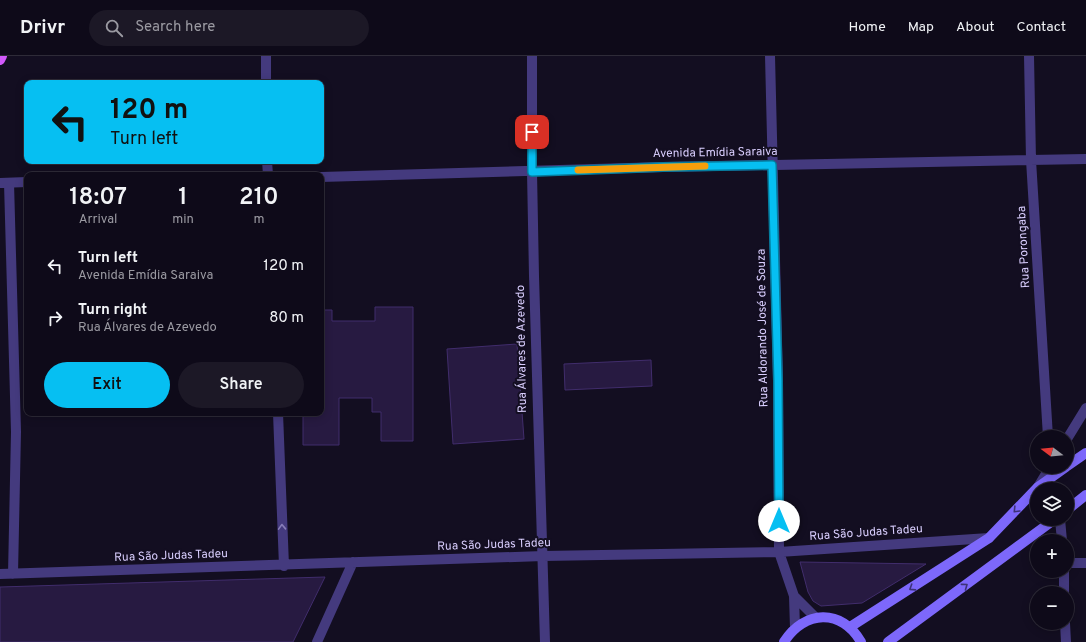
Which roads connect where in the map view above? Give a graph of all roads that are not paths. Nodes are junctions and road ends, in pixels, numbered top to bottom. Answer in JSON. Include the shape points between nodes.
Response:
{"nodes":[{"id":1,"x":2,"y":56,"type":"edge"},
{"id":2,"x":266,"y":56,"type":"edge"},
{"id":3,"x":532,"y":56,"type":"edge"},
{"id":4,"x":770,"y":56,"type":"edge"},
{"id":5,"x":1030,"y":56,"type":"edge"},
{"id":6,"x":0,"y":60,"type":"edge"},
{"id":7,"x":266,"y":80,"type":"edge"},
{"id":8,"x":1086,"y":159,"type":"edge"},
{"id":9,"x":1031,"y":160,"type":"junction"},
{"id":10,"x":772,"y":165,"type":"junction"},
{"id":11,"x":532,"y":172,"type":"junction"},
{"id":12,"x":324,"y":177,"type":"edge"},
{"id":13,"x":24,"y":182,"type":"edge"},
{"id":14,"x":5,"y":183,"type":"edge"},
{"id":15,"x":1086,"y":408,"type":"edge"},
{"id":16,"x":278,"y":416,"type":"edge"},
{"id":17,"x":1048,"y":430,"type":"edge"},
{"id":18,"x":1073,"y":430,"type":"edge"},
{"id":19,"x":1086,"y":453,"type":"edge"},
{"id":20,"x":1074,"y":462,"type":"edge"},
{"id":21,"x":1057,"y":474,"type":"edge"},
{"id":22,"x":1045,"y":482,"type":"edge"},
{"id":23,"x":1030,"y":495,"type":"edge"},
{"id":24,"x":1086,"y":495,"type":"edge"},
{"id":25,"x":1074,"y":504,"type":"edge"},
{"id":26,"x":1046,"y":526,"type":"edge"},
{"id":27,"x":989,"y":538,"type":"junction"},
{"id":28,"x":779,"y":552,"type":"junction"},
{"id":29,"x":543,"y":556,"type":"junction"},
{"id":30,"x":353,"y":562,"type":"junction"},
{"id":31,"x":1074,"y":563,"type":"edge"},
{"id":32,"x":1086,"y":563,"type":"edge"},
{"id":33,"x":284,"y":566,"type":"junction"},
{"id":34,"x":0,"y":574,"type":"edge"},
{"id":35,"x":13,"y":574,"type":"junction"},
{"id":36,"x":794,"y":596,"type":"junction"},
{"id":37,"x":816,"y":618,"type":"junction"},
{"id":38,"x":795,"y":628,"type":"junction"},
{"id":39,"x":850,"y":628,"type":"junction"},
{"id":40,"x":1065,"y":630,"type":"edge"},
{"id":41,"x":317,"y":642,"type":"edge"},
{"id":42,"x":545,"y":642,"type":"edge"},
{"id":43,"x":784,"y":642,"type":"edge"},
{"id":44,"x":861,"y":642,"type":"edge"},
{"id":45,"x":888,"y":642,"type":"edge"},
{"id":46,"x":1066,"y":642,"type":"edge"}],
"edges":[{"from":1,"to":6,"type":"main road"},
{"from":2,"to":7,"type":"street"},
{"from":3,"to":11,"type":"street","name":"Rua Álvares de Azevedo"},
{"from":4,"to":10,"type":"street","name":"Rua Aldorando José de Souza"},
{"from":5,"to":9,"type":"street","name":"Rua Porongaba"},
{"from":8,"to":9,"type":"street","name":"Avenida Emídia Saraiva"},
{"from":9,"to":10,"type":"street","name":"Avenida Emídia Saraiva"},
{"from":9,"to":17,"type":"street","name":"Rua Porongaba"},
{"from":10,"to":11,"type":"street","name":"Avenida Emídia Saraiva"},
{"from":10,"to":28,"type":"street","name":"Rua Aldorando José de Souza","via":[[778,381]]},
{"from":11,"to":12,"type":"street","name":"Avenida Emídia Saraiva"},
{"from":11,"to":29,"type":"street","name":"Rua Álvares de Azevedo","via":[[537,434]]},
{"from":13,"to":14,"type":"street"},
{"from":14,"to":35,"type":"street","via":[[16,432]]},
{"from":15,"to":18,"type":"street"},
{"from":33,"to":16,"type":"street","one_way":true},
{"from":19,"to":20,"type":"main road"},
{"from":21,"to":22,"type":"main road"},
{"from":23,"to":27,"type":"main road","one_way":true},
{"from":24,"to":25,"type":"main road"},
{"from":45,"to":26,"type":"main road","one_way":true},
{"from":27,"to":28,"type":"street","name":"Rua São Judas Tadeu"},
{"from":27,"to":39,"type":"main road","one_way":true},
{"from":28,"to":29,"type":"street","name":"Rua São Judas Tadeu"},
{"from":28,"to":36,"type":"street","name":"Rua Aldorando José de Souza"},
{"from":29,"to":30,"type":"street","name":"Rua São Judas Tadeu"},
{"from":29,"to":42,"type":"street","name":"Rua Álvares de Azevedo"},
{"from":30,"to":33,"type":"street","name":"Rua São Judas Tadeu"},
{"from":30,"to":41,"type":"street"},
{"from":31,"to":32,"type":"street"},
{"from":33,"to":35,"type":"street","name":"Rua São Judas Tadeu"},
{"from":34,"to":35,"type":"street","name":"Rua São Judas Tadeu"},
{"from":36,"to":37,"type":"street","name":"Rua Aldorando José de Souza"},
{"from":36,"to":38,"type":"street","name":"Rua Aldorando José de Souza"},
{"from":37,"to":38,"type":"main road"},
{"from":37,"to":39,"type":"main road","via":[[831,618]]},
{"from":38,"to":43,"type":"main road"},
{"from":39,"to":44,"type":"main road"},
{"from":40,"to":46,"type":"street"}]}
